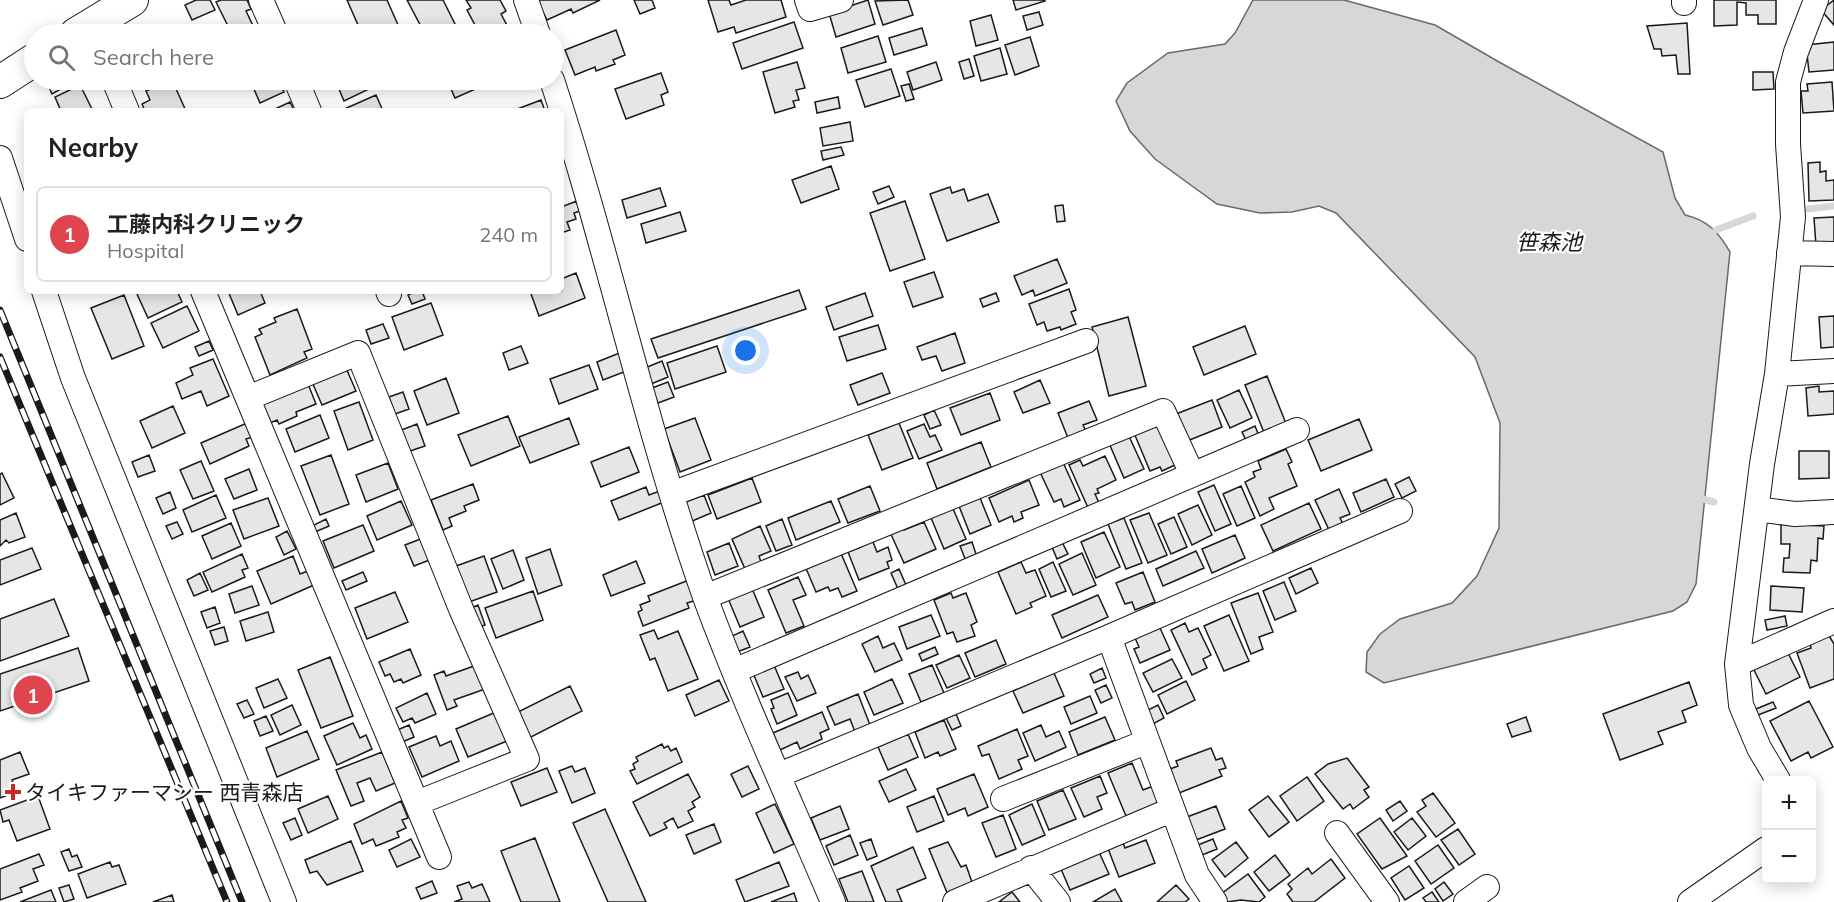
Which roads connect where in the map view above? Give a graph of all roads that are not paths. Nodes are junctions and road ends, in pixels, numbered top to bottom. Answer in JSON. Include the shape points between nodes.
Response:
{"nodes":[{"id":1,"x":132,"y":0,"type":"edge"},
{"id":2,"x":261,"y":0,"type":"edge"},
{"id":3,"x":526,"y":0,"type":"edge"},
{"id":4,"x":807,"y":0,"type":"edge"},
{"id":5,"x":841,"y":0,"type":"edge"},
{"id":6,"x":1816,"y":0,"type":"edge"},
{"id":7,"x":97,"y":24,"type":"edge"},
{"id":8,"x":272,"y":24,"type":"edge"},
{"id":9,"x":534,"y":24,"type":"edge"},
{"id":10,"x":24,"y":66,"type":"edge"},
{"id":11,"x":0,"y":82,"type":"edge"},
{"id":12,"x":118,"y":90,"type":"edge"},
{"id":13,"x":300,"y":90,"type":"edge"},
{"id":14,"x":555,"y":90,"type":"edge"},
{"id":15,"x":126,"y":108,"type":"edge"},
{"id":16,"x":308,"y":108,"type":"edge"},
{"id":17,"x":560,"y":108,"type":"edge"},
{"id":18,"x":564,"y":121,"type":"edge"},
{"id":19,"x":0,"y":158,"type":"edge"},
{"id":20,"x":24,"y":230,"type":"edge"},
{"id":21,"x":1789,"y":253,"type":"junction"},
{"id":22,"x":1834,"y":254,"type":"edge"},
{"id":23,"x":45,"y":294,"type":"edge"},
{"id":24,"x":204,"y":294,"type":"edge"},
{"id":25,"x":1086,"y":341,"type":"dead end"},
{"id":26,"x":1834,"y":371,"type":"edge"},
{"id":27,"x":1777,"y":374,"type":"junction"},
{"id":28,"x":248,"y":398,"type":"junction"},
{"id":29,"x":1297,"y":430,"type":"dead end"},
{"id":30,"x":1192,"y":474,"type":"junction"},
{"id":31,"x":674,"y":494,"type":"junction"},
{"id":32,"x":1757,"y":509,"type":"junction"},
{"id":33,"x":1400,"y":511,"type":"dead end"},
{"id":34,"x":1834,"y":512,"type":"edge"},
{"id":35,"x":705,"y":597,"type":"junction"},
{"id":36,"x":1834,"y":621,"type":"edge"},
{"id":37,"x":1109,"y":637,"type":"junction"},
{"id":38,"x":1737,"y":664,"type":"junction"},
{"id":39,"x":734,"y":671,"type":"junction"},
{"id":40,"x":1146,"y":742,"type":"junction"},
{"id":41,"x":779,"y":775,"type":"junction"},
{"id":42,"x":1776,"y":776,"type":"edge"},
{"id":43,"x":1003,"y":799,"type":"dead end"},
{"id":44,"x":417,"y":803,"type":"junction"},
{"id":45,"x":1171,"y":810,"type":"junction"},
{"id":46,"x":1337,"y":833,"type":"dead end"},
{"id":47,"x":1762,"y":852,"type":"edge"},
{"id":48,"x":439,"y":857,"type":"dead end"},
{"id":49,"x":1031,"y":868,"type":"junction"},
{"id":50,"x":1487,"y":887,"type":"dead end"},
{"id":51,"x":284,"y":902,"type":"edge"},
{"id":52,"x":833,"y":902,"type":"edge"},
{"id":53,"x":955,"y":902,"type":"edge"},
{"id":54,"x":1058,"y":902,"type":"edge"},
{"id":55,"x":1215,"y":902,"type":"edge"},
{"id":56,"x":1387,"y":902,"type":"edge"},
{"id":57,"x":1466,"y":902,"type":"edge"},
{"id":58,"x":1690,"y":902,"type":"edge"}],
"edges":[{"from":1,"to":7,"type":"main road"},
{"from":2,"to":8,"type":"street"},
{"from":3,"to":9,"type":"street"},
{"from":4,"to":5,"type":"street","via":[[810,9]]},
{"from":6,"to":21,"type":"street","via":[[1788,82],[1793,217]]},
{"from":10,"to":11,"type":"main road"},
{"from":12,"to":15,"type":"street"},
{"from":13,"to":16,"type":"street"},
{"from":14,"to":17,"type":"street"},
{"from":18,"to":31,"type":"street"},
{"from":19,"to":20,"type":"street"},
{"from":21,"to":22,"type":"street"},
{"from":21,"to":27,"type":"street"},
{"from":23,"to":51,"type":"street","via":[[82,399]]},
{"from":24,"to":28,"type":"street"},
{"from":25,"to":31,"type":"street"},
{"from":26,"to":27,"type":"street"},
{"from":27,"to":32,"type":"street"},
{"from":28,"to":44,"type":"street"},
{"from":28,"to":44,"type":"street","via":[[358,353],[461,609],[527,759]]},
{"from":29,"to":30,"type":"street"},
{"from":30,"to":35,"type":"street","via":[[1163,411]]},
{"from":30,"to":39,"type":"street"},
{"from":31,"to":35,"type":"street"},
{"from":32,"to":34,"type":"street","via":[[1795,514]]},
{"from":32,"to":38,"type":"street"},
{"from":33,"to":37,"type":"street"},
{"from":35,"to":39,"type":"street"},
{"from":36,"to":38,"type":"street"},
{"from":37,"to":40,"type":"street"},
{"from":37,"to":41,"type":"street"},
{"from":38,"to":42,"type":"street","via":[[1742,705],[1759,748]]},
{"from":39,"to":41,"type":"street"},
{"from":40,"to":43,"type":"street"},
{"from":40,"to":45,"type":"street"},
{"from":41,"to":52,"type":"street"},
{"from":44,"to":48,"type":"street"},
{"from":45,"to":49,"type":"street"},
{"from":45,"to":55,"type":"street","via":[[1197,875]]},
{"from":46,"to":56,"type":"street"},
{"from":47,"to":58,"type":"street"},
{"from":49,"to":53,"type":"street"},
{"from":49,"to":54,"type":"street"},
{"from":50,"to":57,"type":"street"}]}
